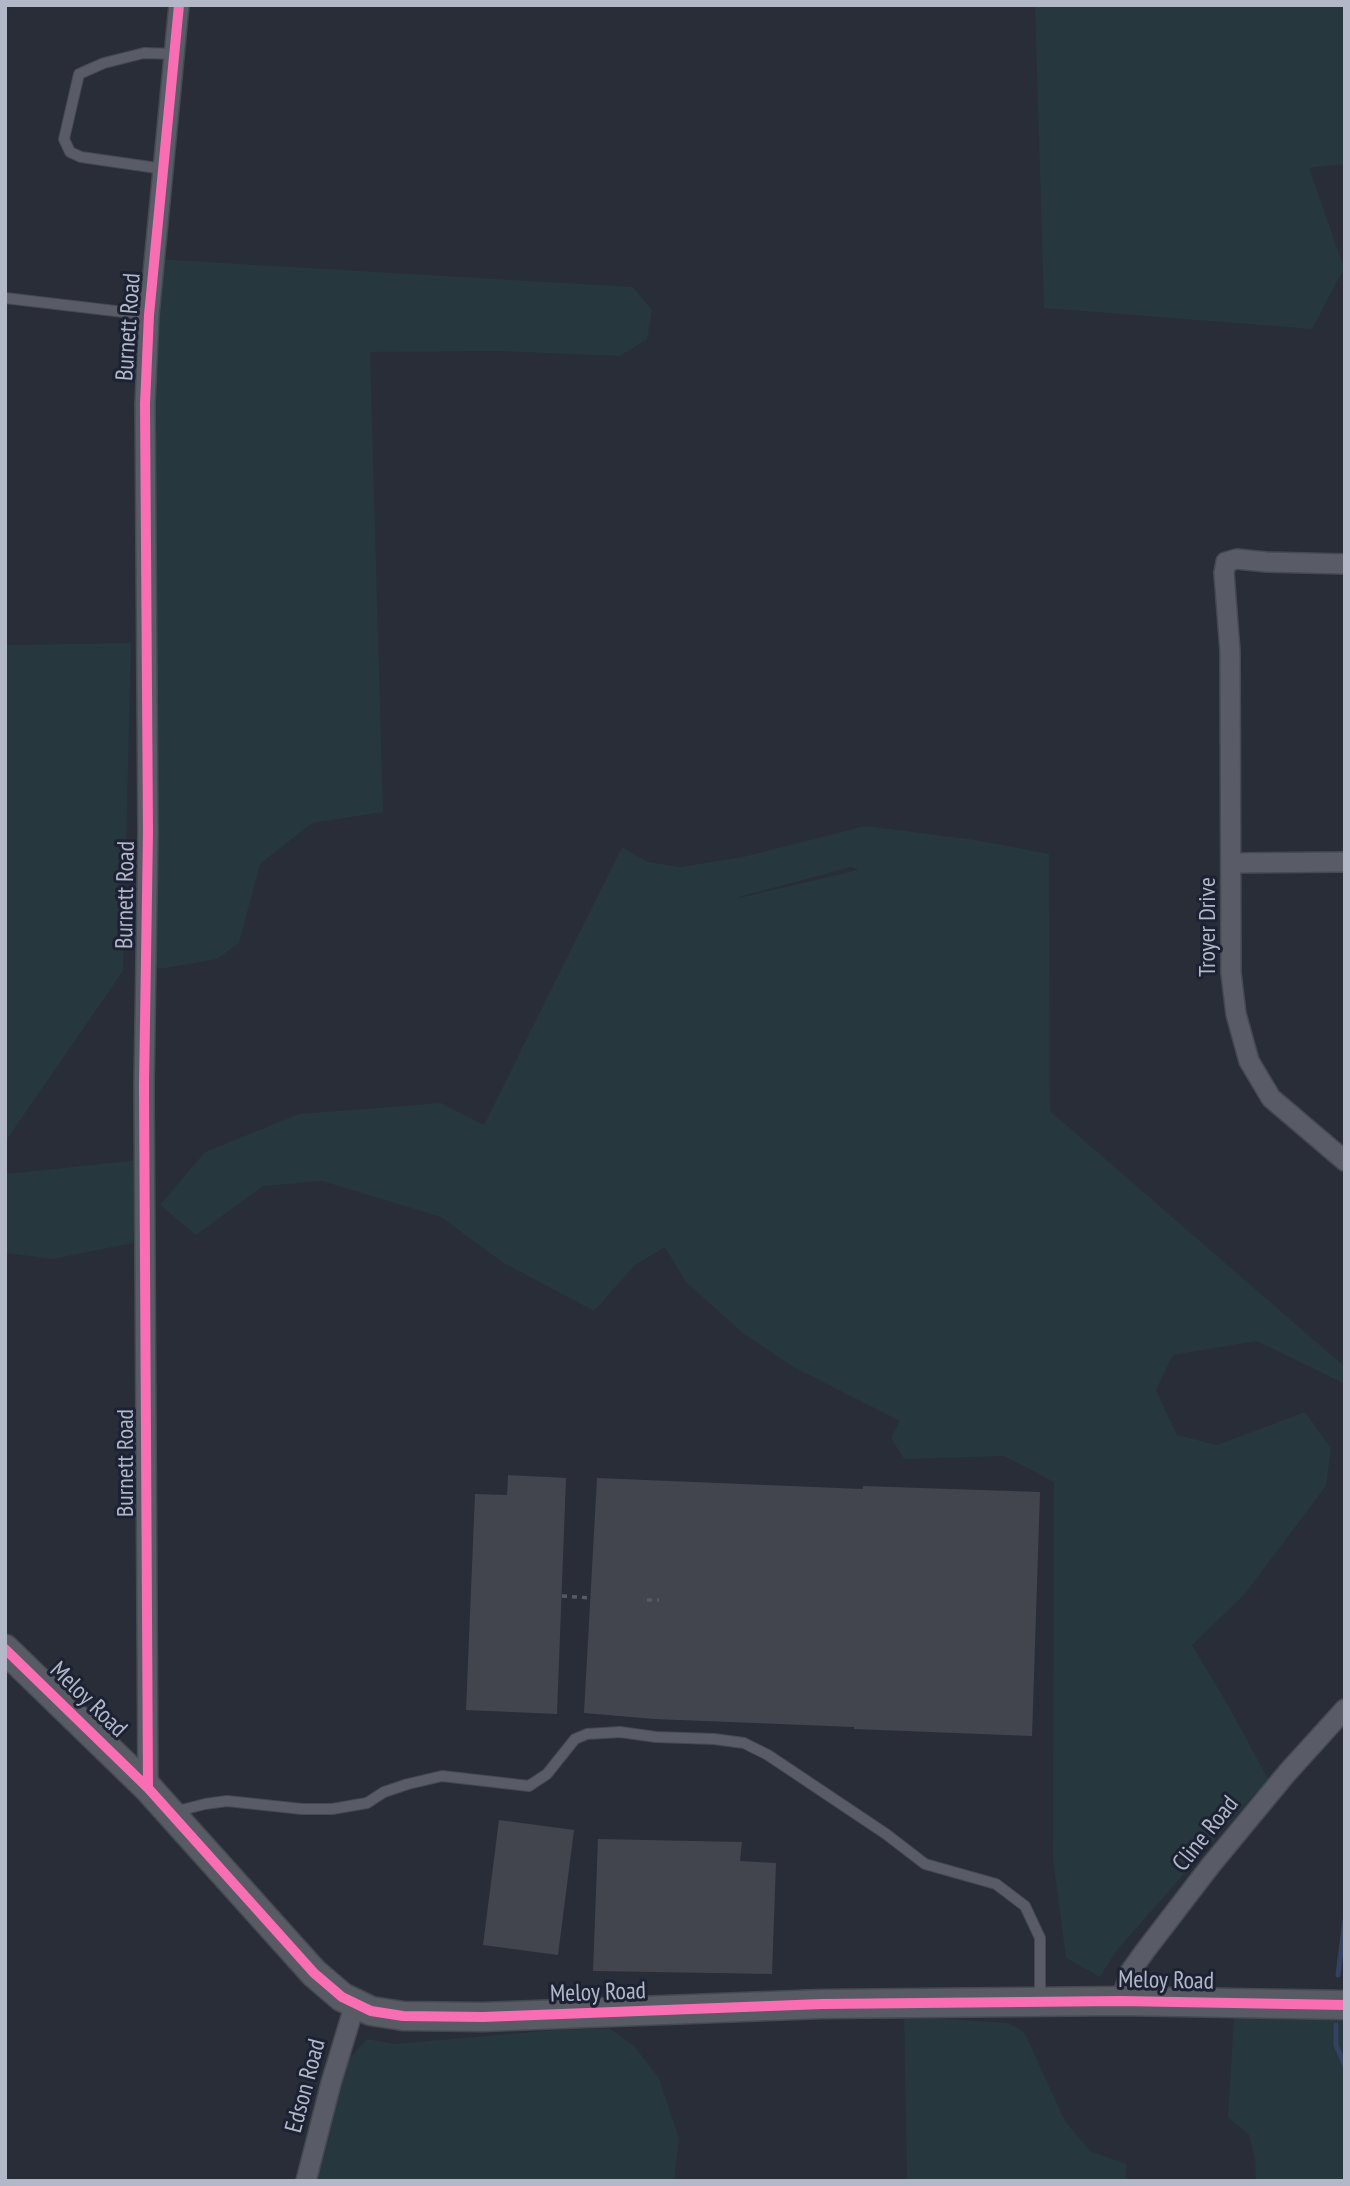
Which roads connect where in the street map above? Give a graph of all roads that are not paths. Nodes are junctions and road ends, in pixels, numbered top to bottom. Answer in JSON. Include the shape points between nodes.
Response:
{"nodes":[{"id":1,"x":179,"y":5,"type":"edge"},
{"id":2,"x":175,"y":54,"type":"junction"},
{"id":3,"x":164,"y":169,"type":"junction"},
{"id":4,"x":5,"y":298,"type":"edge"},
{"id":5,"x":149,"y":316,"type":"junction"},
{"id":6,"x":1345,"y":564,"type":"edge"},
{"id":7,"x":1345,"y":862,"type":"edge"},
{"id":8,"x":1232,"y":863,"type":"junction"},
{"id":9,"x":1345,"y":1161,"type":"edge"},
{"id":10,"x":5,"y":1649,"type":"edge"},
{"id":11,"x":1345,"y":1709,"type":"edge"},
{"id":12,"x":148,"y":1788,"type":"junction"},
{"id":13,"x":170,"y":1813,"type":"junction"},
{"id":14,"x":1121,"y":2001,"type":"junction"},
{"id":15,"x":1040,"y":2002,"type":"junction"},
{"id":16,"x":355,"y":2004,"type":"junction"},
{"id":17,"x":1345,"y":2005,"type":"edge"},
{"id":18,"x":306,"y":2181,"type":"edge"}],
"edges":[{"from":1,"to":2,"type":"street","name":"Burnett Road"},
{"from":2,"to":3,"type":"street","name":"Burnett Road"},
{"from":2,"to":3,"type":"lane","via":[[144,53],[79,75],[64,139],[70,152],[81,157]]},
{"from":3,"to":5,"type":"street","name":"Burnett Road"},
{"from":4,"to":5,"type":"lane"},
{"from":5,"to":12,"type":"street","name":"Burnett Road","via":[[144,1086]]},
{"from":6,"to":8,"type":"street","name":"Troyer Drive","via":[[1226,562]]},
{"from":7,"to":8,"type":"street"},
{"from":8,"to":9,"type":"street","name":"Troyer Drive","via":[[1231,973],[1249,1061],[1286,1113]]},
{"from":10,"to":12,"type":"street","name":"Meloy Road"},
{"from":11,"to":14,"type":"street","name":"Cline Road","via":[[1287,1773],[1144,1951],[1130,1972]]},
{"from":12,"to":13,"type":"street","name":"Meloy Road"},
{"from":13,"to":15,"type":"lane","via":[[227,1801],[332,1809],[367,1803],[384,1792],[442,1776],[529,1786],[547,1773],[575,1739],[587,1734],[620,1732],[744,1743],[925,1864],[996,1884],[1025,1906],[1040,1938]]},
{"from":13,"to":16,"type":"street","name":"Meloy Road","via":[[314,1973]]},
{"from":14,"to":15,"type":"street","name":"Meloy Road"},
{"from":14,"to":17,"type":"street","name":"Meloy Road"},
{"from":15,"to":16,"type":"street","name":"Meloy Road","via":[[822,2004],[483,2017],[403,2016]]},
{"from":16,"to":18,"type":"street","name":"Edson Road"}]}
